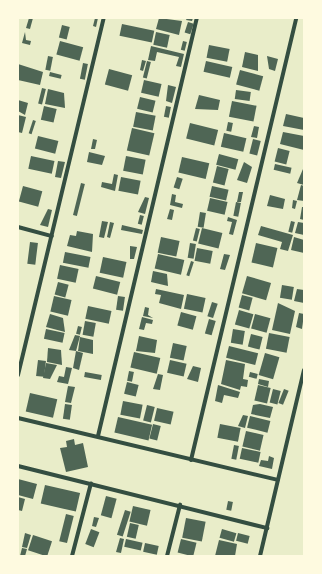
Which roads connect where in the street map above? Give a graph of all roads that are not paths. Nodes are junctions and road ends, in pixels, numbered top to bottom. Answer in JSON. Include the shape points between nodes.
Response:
{"nodes":[{"id":1,"x":104,"y":18,"type":"edge"},
{"id":2,"x":197,"y":18,"type":"edge"},
{"id":3,"x":296,"y":18,"type":"edge"},
{"id":4,"x":18,"y":227,"type":"edge"},
{"id":5,"x":52,"y":236,"type":"junction"},
{"id":6,"x":304,"y":370,"type":"edge"},
{"id":7,"x":18,"y":375,"type":"edge"},
{"id":8,"x":18,"y":418,"type":"edge"},
{"id":9,"x":98,"y":436,"type":"junction"},
{"id":10,"x":191,"y":460,"type":"junction"},
{"id":11,"x":18,"y":466,"type":"edge"},
{"id":12,"x":278,"y":480,"type":"junction"},
{"id":13,"x":91,"y":483,"type":"junction"},
{"id":14,"x":180,"y":506,"type":"junction"},
{"id":15,"x":267,"y":528,"type":"junction"},
{"id":16,"x":72,"y":556,"type":"edge"},
{"id":17,"x":167,"y":556,"type":"edge"},
{"id":18,"x":260,"y":556,"type":"edge"}],
"edges":[{"from":1,"to":5,"type":"street"},
{"from":2,"to":9,"type":"street"},
{"from":3,"to":10,"type":"street"},
{"from":4,"to":5,"type":"street"},
{"from":5,"to":7,"type":"street"},
{"from":6,"to":12,"type":"street"},
{"from":8,"to":9,"type":"street"},
{"from":9,"to":10,"type":"street"},
{"from":10,"to":12,"type":"street"},
{"from":11,"to":13,"type":"street"},
{"from":12,"to":15,"type":"street"},
{"from":13,"to":14,"type":"street"},
{"from":13,"to":16,"type":"street"},
{"from":14,"to":15,"type":"street"},
{"from":14,"to":17,"type":"street"},
{"from":15,"to":18,"type":"street"}]}
